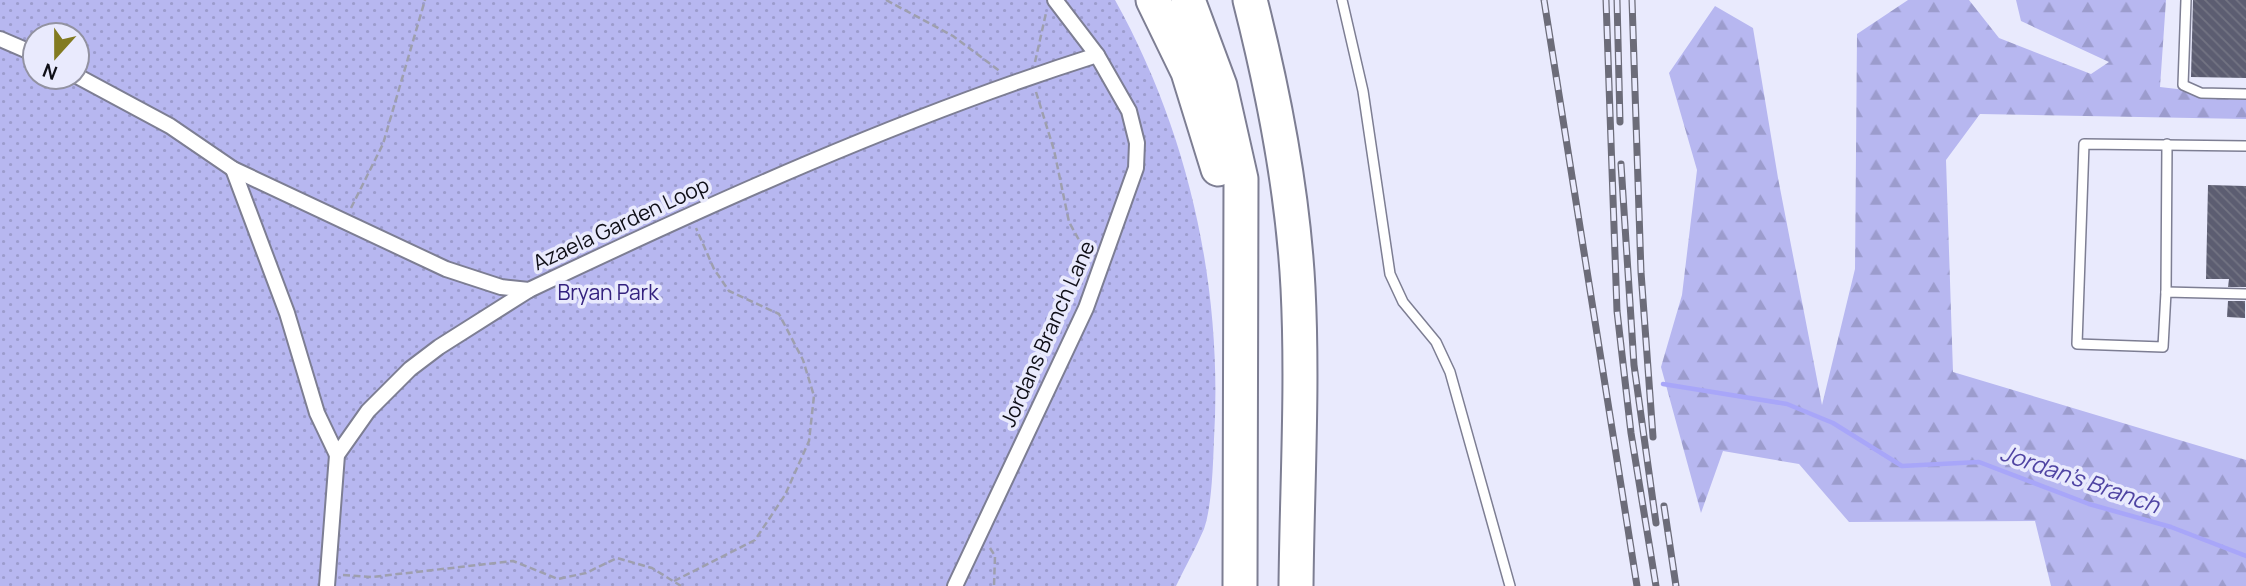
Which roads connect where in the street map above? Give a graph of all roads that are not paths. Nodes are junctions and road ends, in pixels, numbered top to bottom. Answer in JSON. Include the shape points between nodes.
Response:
{"nodes":[{"id":1,"x":1055,"y":0,"type":"edge"},
{"id":2,"x":1153,"y":0,"type":"edge"},
{"id":3,"x":1188,"y":0,"type":"edge"},
{"id":4,"x":1250,"y":0,"type":"edge"},
{"id":5,"x":1342,"y":0,"type":"edge"},
{"id":6,"x":2186,"y":0,"type":"edge"},
{"id":7,"x":0,"y":39,"type":"edge"},
{"id":8,"x":21,"y":48,"type":"edge"},
{"id":9,"x":1097,"y":55,"type":"junction"},
{"id":10,"x":91,"y":84,"type":"edge"},
{"id":11,"x":2246,"y":94,"type":"edge"},
{"id":12,"x":2167,"y":145,"type":"junction"},
{"id":13,"x":2246,"y":146,"type":"edge"},
{"id":14,"x":233,"y":169,"type":"junction"},
{"id":15,"x":529,"y":290,"type":"junction"},
{"id":16,"x":1242,"y":292,"type":"junction"},
{"id":17,"x":2166,"y":292,"type":"junction"},
{"id":18,"x":2246,"y":294,"type":"edge"},
{"id":19,"x":337,"y":455,"type":"junction"},
{"id":20,"x":329,"y":579,"type":"edge"},
{"id":21,"x":954,"y":586,"type":"edge"},
{"id":22,"x":1240,"y":586,"type":"edge"},
{"id":23,"x":1296,"y":586,"type":"edge"},
{"id":24,"x":1510,"y":586,"type":"edge"}],
"edges":[{"from":1,"to":9,"type":"street"},
{"from":2,"to":16,"type":"highway","via":[[1188,72],[1215,156]]},
{"from":3,"to":16,"type":"highway","via":[[1220,86],[1241,179]]},
{"from":4,"to":23,"type":"highway","via":[[1264,53],[1297,277]]},
{"from":5,"to":24,"type":"lane","via":[[1363,91],[1390,274],[1403,302],[1436,342],[1450,372]]},
{"from":6,"to":11,"type":"lane","via":[[2183,85],[2202,93]]},
{"from":7,"to":8,"type":"street"},
{"from":9,"to":15,"type":"street","name":"Azaela Garden Loop","via":[[899,127],[690,214]]},
{"from":9,"to":21,"type":"street","name":"Jordans Branch Lane","via":[[1129,111],[1137,143],[1136,168],[1087,308]]},
{"from":10,"to":14,"type":"street","name":"Azaela Garden Loop","via":[[170,126]]},
{"from":12,"to":13,"type":"lane"},
{"from":12,"to":17,"type":"lane"},
{"from":12,"to":17,"type":"lane","via":[[2084,144],[2077,344],[2163,347]]},
{"from":14,"to":15,"type":"street","name":"Azaela Garden Loop","via":[[446,269]]},
{"from":14,"to":19,"type":"street","via":[[287,313],[317,413]]},
{"from":15,"to":19,"type":"street","via":[[410,369],[368,411]]},
{"from":16,"to":22,"type":"highway"},
{"from":17,"to":18,"type":"lane"},
{"from":19,"to":20,"type":"street"}]}
